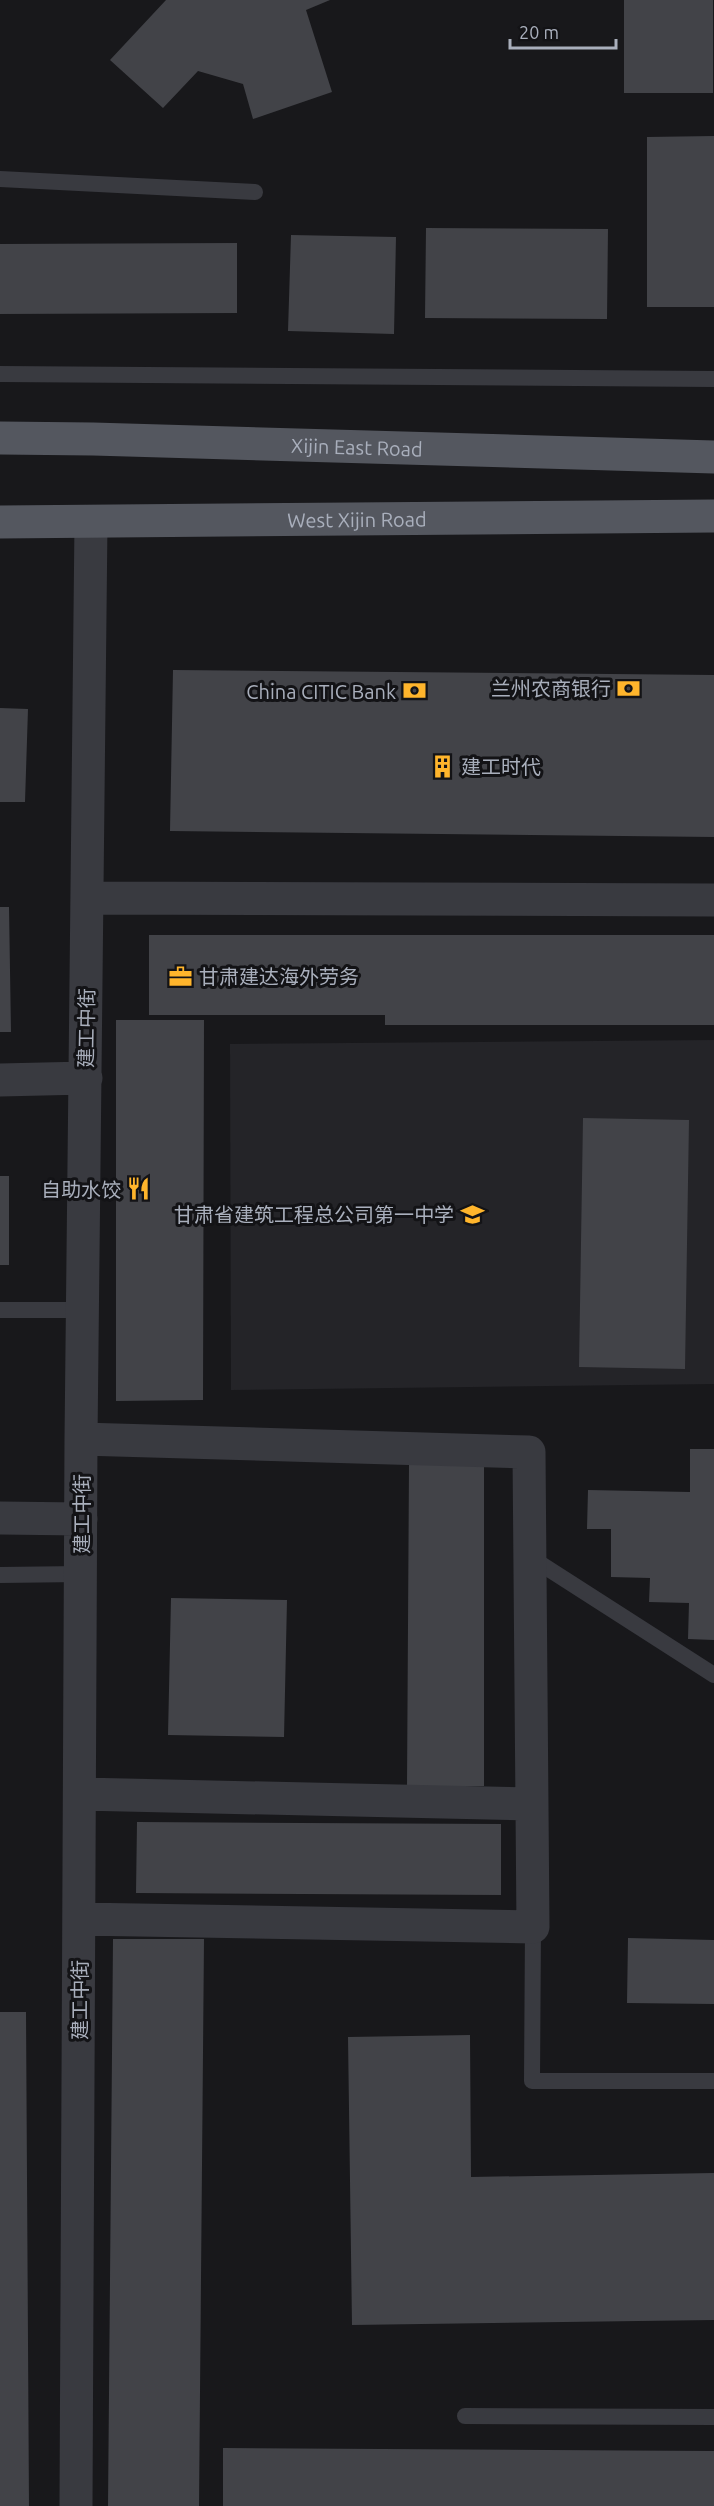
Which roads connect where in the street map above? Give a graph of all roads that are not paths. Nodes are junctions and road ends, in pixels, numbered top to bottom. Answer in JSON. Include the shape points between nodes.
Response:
{"nodes":[{"id":1,"x":0,"y":179,"type":"edge"},
{"id":2,"x":255,"y":192,"type":"dead end"},
{"id":3,"x":0,"y":374,"type":"edge"},
{"id":4,"x":714,"y":379,"type":"edge"},
{"id":5,"x":0,"y":438,"type":"edge"},
{"id":6,"x":714,"y":457,"type":"edge"},
{"id":7,"x":714,"y":516,"type":"edge"},
{"id":8,"x":0,"y":522,"type":"edge"},
{"id":9,"x":91,"y":522,"type":"junction"},
{"id":10,"x":88,"y":898,"type":"junction"},
{"id":11,"x":714,"y":900,"type":"edge"},
{"id":12,"x":86,"y":1078,"type":"junction"},
{"id":13,"x":0,"y":1080,"type":"edge"},
{"id":14,"x":0,"y":1310,"type":"edge"},
{"id":15,"x":83,"y":1310,"type":"junction"},
{"id":16,"x":81,"y":1439,"type":"junction"},
{"id":17,"x":0,"y":1518,"type":"edge"},
{"id":18,"x":81,"y":1519,"type":"junction"},
{"id":19,"x":530,"y":1557,"type":"junction"},
{"id":20,"x":81,"y":1574,"type":"junction"},
{"id":21,"x":0,"y":1575,"type":"edge"},
{"id":22,"x":714,"y":1675,"type":"edge"},
{"id":23,"x":80,"y":1794,"type":"junction"},
{"id":24,"x":532,"y":1804,"type":"junction"},
{"id":25,"x":79,"y":1919,"type":"junction"},
{"id":26,"x":532,"y":1928,"type":"junction"},
{"id":27,"x":714,"y":2081,"type":"edge"},
{"id":28,"x":465,"y":2416,"type":"dead end"},
{"id":29,"x":714,"y":2417,"type":"edge"},
{"id":30,"x":76,"y":2506,"type":"edge"}],
"edges":[{"from":1,"to":2,"type":"lane"},
{"from":3,"to":4,"type":"lane"},
{"from":5,"to":6,"type":"main road","name":"Xijin East Road"},
{"from":7,"to":9,"type":"main road","name":"West Xijin Road"},
{"from":8,"to":9,"type":"main road","name":"West Xijin Road"},
{"from":9,"to":10,"type":"street","name":"建工中街"},
{"from":10,"to":11,"type":"street"},
{"from":10,"to":12,"type":"street","name":"建工中街"},
{"from":12,"to":13,"type":"street"},
{"from":12,"to":15,"type":"street","name":"建工中街"},
{"from":14,"to":15,"type":"lane"},
{"from":15,"to":16,"type":"street","name":"建工中街"},
{"from":16,"to":18,"type":"street","name":"建工中街"},
{"from":16,"to":19,"type":"street","via":[[530,1452]]},
{"from":17,"to":18,"type":"street"},
{"from":18,"to":20,"type":"street","name":"建工中街"},
{"from":19,"to":22,"type":"lane"},
{"from":19,"to":24,"type":"street"},
{"from":20,"to":21,"type":"lane"},
{"from":20,"to":23,"type":"street","name":"建工中街"},
{"from":23,"to":24,"type":"street"},
{"from":23,"to":25,"type":"street","name":"建工中街"},
{"from":24,"to":26,"type":"street"},
{"from":25,"to":26,"type":"street"},
{"from":25,"to":30,"type":"street","name":"建工中街"},
{"from":26,"to":27,"type":"lane","via":[[532,2081]]},
{"from":28,"to":29,"type":"lane"}]}
